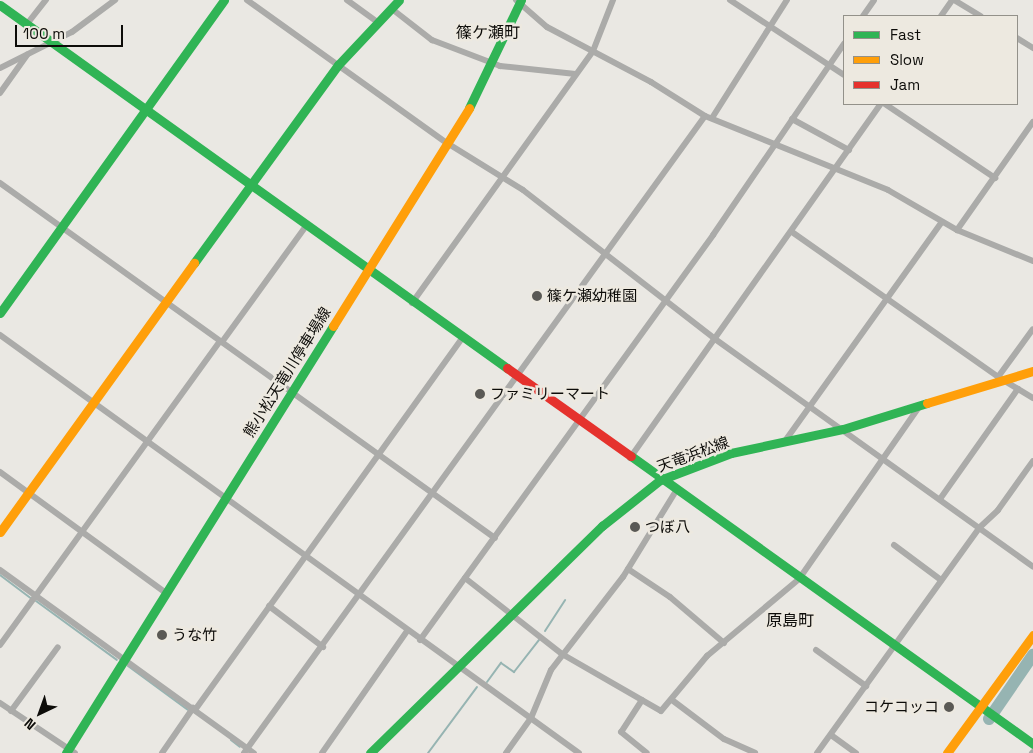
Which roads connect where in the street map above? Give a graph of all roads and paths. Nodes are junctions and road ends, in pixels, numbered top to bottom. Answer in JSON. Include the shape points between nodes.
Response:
{"nodes":[{"id":1,"x":46,"y":0,"type":"edge"},
{"id":2,"x":115,"y":0,"type":"edge"},
{"id":3,"x":224,"y":0,"type":"edge"},
{"id":4,"x":247,"y":0,"type":"edge"},
{"id":5,"x":347,"y":0,"type":"edge"},
{"id":6,"x":399,"y":0,"type":"edge"},
{"id":7,"x":612,"y":0,"type":"edge"},
{"id":8,"x":730,"y":0,"type":"edge"},
{"id":9,"x":787,"y":0,"type":"edge"},
{"id":10,"x":874,"y":0,"type":"edge"},
{"id":11,"x":953,"y":0,"type":"edge"},
{"id":12,"x":518,"y":1,"type":"edge"},
{"id":13,"x":1,"y":9,"type":"edge"},
{"id":14,"x":392,"y":9,"type":"junction"},
{"id":15,"x":864,"y":15,"type":"edge"},
{"id":16,"x":942,"y":15,"type":"edge"},
{"id":17,"x":979,"y":15,"type":"edge"},
{"id":18,"x":379,"y":23,"type":"junction"},
{"id":19,"x":27,"y":24,"type":"junction"},
{"id":20,"x":771,"y":25,"type":"junction"},
{"id":21,"x":1018,"y":39,"type":"edge"},
{"id":22,"x":52,"y":42,"type":"junction"},
{"id":23,"x":843,"y":46,"type":"edge"},
{"id":24,"x":1033,"y":48,"type":"edge"},
{"id":25,"x":593,"y":51,"type":"junction"},
{"id":26,"x":27,"y":54,"type":"junction"},
{"id":27,"x":490,"y":62,"type":"junction"},
{"id":28,"x":338,"y":65,"type":"junction"},
{"id":29,"x":830,"y":65,"type":"junction"},
{"id":30,"x":0,"y":68,"type":"edge"},
{"id":31,"x":576,"y":74,"type":"junction"},
{"id":32,"x":843,"y":74,"type":"edge"},
{"id":33,"x":0,"y":93,"type":"edge"},
{"id":34,"x":880,"y":105,"type":"edge"},
{"id":35,"x":886,"y":105,"type":"edge"},
{"id":36,"x":144,"y":111,"type":"junction"},
{"id":37,"x":705,"y":116,"type":"junction"},
{"id":38,"x":712,"y":118,"type":"junction"},
{"id":39,"x":792,"y":119,"type":"junction"},
{"id":40,"x":1033,"y":122,"type":"edge"},
{"id":41,"x":447,"y":143,"type":"junction"},
{"id":42,"x":773,"y":145,"type":"junction"},
{"id":43,"x":849,"y":150,"type":"junction"},
{"id":44,"x":836,"y":170,"type":"junction"},
{"id":45,"x":994,"y":178,"type":"junction"},
{"id":46,"x":502,"y":180,"type":"junction"},
{"id":47,"x":0,"y":183,"type":"edge"},
{"id":48,"x":249,"y":186,"type":"junction"},
{"id":49,"x":942,"y":222,"type":"junction"},
{"id":50,"x":306,"y":226,"type":"junction"},
{"id":51,"x":62,"y":227,"type":"junction"},
{"id":52,"x":957,"y":230,"type":"junction"},
{"id":53,"x":792,"y":232,"type":"junction"},
{"id":54,"x":606,"y":256,"type":"junction"},
{"id":55,"x":1033,"y":262,"type":"edge"},
{"id":56,"x":368,"y":270,"type":"junction"},
{"id":57,"x":887,"y":298,"type":"junction"},
{"id":58,"x":665,"y":299,"type":"junction"},
{"id":59,"x":166,"y":302,"type":"junction"},
{"id":60,"x":412,"y":303,"type":"junction"},
{"id":61,"x":0,"y":312,"type":"edge"},
{"id":62,"x":1033,"y":329,"type":"edge"},
{"id":63,"x":0,"y":335,"type":"edge"},
{"id":64,"x":462,"y":338,"type":"junction"},
{"id":65,"x":715,"y":339,"type":"junction"},
{"id":66,"x":221,"y":342,"type":"junction"},
{"id":67,"x":1033,"y":371,"type":"edge"},
{"id":68,"x":516,"y":376,"type":"junction"},
{"id":69,"x":1001,"y":379,"type":"junction"},
{"id":70,"x":1018,"y":389,"type":"junction"},
{"id":71,"x":291,"y":392,"type":"junction"},
{"id":72,"x":1033,"y":398,"type":"edge"},
{"id":73,"x":94,"y":402,"type":"junction"},
{"id":74,"x":810,"y":406,"type":"junction"},
{"id":75,"x":919,"y":407,"type":"junction"},
{"id":76,"x":578,"y":421,"type":"junction"},
{"id":77,"x":843,"y":429,"type":"junction"},
{"id":78,"x":146,"y":440,"type":"junction"},
{"id":79,"x":784,"y":442,"type":"junction"},
{"id":80,"x":378,"y":454,"type":"junction"},
{"id":81,"x":630,"y":458,"type":"junction"},
{"id":82,"x":883,"y":459,"type":"junction"},
{"id":83,"x":1033,"y":461,"type":"edge"},
{"id":84,"x":0,"y":472,"type":"edge"},
{"id":85,"x":660,"y":480,"type":"junction"},
{"id":86,"x":676,"y":491,"type":"junction"},
{"id":87,"x":29,"y":493,"type":"junction"},
{"id":88,"x":432,"y":493,"type":"junction"},
{"id":89,"x":226,"y":497,"type":"junction"},
{"id":90,"x":940,"y":499,"type":"junction"},
{"id":91,"x":979,"y":528,"type":"junction"},
{"id":92,"x":82,"y":530,"type":"junction"},
{"id":93,"x":0,"y":532,"type":"edge"},
{"id":94,"x":495,"y":538,"type":"junction"},
{"id":95,"x":894,"y":545,"type":"dead end"},
{"id":96,"x":306,"y":554,"type":"junction"},
{"id":97,"x":1033,"y":567,"type":"edge"},
{"id":98,"x":628,"y":569,"type":"junction"},
{"id":99,"x":0,"y":570,"type":"edge"},
{"id":100,"x":465,"y":578,"type":"junction"},
{"id":101,"x":799,"y":579,"type":"junction"},
{"id":102,"x":942,"y":580,"type":"junction"},
{"id":103,"x":166,"y":593,"type":"junction"},
{"id":104,"x":360,"y":594,"type":"junction"},
{"id":105,"x":36,"y":595,"type":"junction"},
{"id":106,"x":269,"y":606,"type":"junction"},
{"id":107,"x":512,"y":613,"type":"junction"},
{"id":108,"x":407,"y":631,"type":"junction"},
{"id":109,"x":1033,"y":636,"type":"edge"},
{"id":110,"x":420,"y":640,"type":"junction"},
{"id":111,"x":724,"y":643,"type":"junction"},
{"id":112,"x":0,"y":646,"type":"edge"},
{"id":113,"x":323,"y":646,"type":"junction"},
{"id":114,"x":893,"y":646,"type":"junction"},
{"id":115,"x":58,"y":647,"type":"dead end"},
{"id":116,"x":816,"y":650,"type":"dead end"},
{"id":117,"x":562,"y":654,"type":"junction"},
{"id":118,"x":124,"y":660,"type":"junction"},
{"id":119,"x":458,"y":666,"type":"junction"},
{"id":120,"x":866,"y":686,"type":"junction"},
{"id":121,"x":642,"y":700,"type":"junction"},
{"id":122,"x":672,"y":700,"type":"junction"},
{"id":123,"x":0,"y":703,"type":"edge"},
{"id":124,"x":194,"y":709,"type":"junction"},
{"id":125,"x":11,"y":711,"type":"junction"},
{"id":126,"x":987,"y":713,"type":"junction"},
{"id":127,"x":531,"y":718,"type":"junction"},
{"id":128,"x":831,"y":735,"type":"junction"},
{"id":129,"x":1033,"y":744,"type":"edge"},
{"id":130,"x":246,"y":751,"type":"edge"},
{"id":131,"x":70,"y":752,"type":"edge"},
{"id":132,"x":162,"y":753,"type":"edge"},
{"id":133,"x":254,"y":753,"type":"edge"},
{"id":134,"x":322,"y":753,"type":"edge"},
{"id":135,"x":370,"y":753,"type":"edge"},
{"id":136,"x":506,"y":753,"type":"edge"},
{"id":137,"x":579,"y":753,"type":"edge"},
{"id":138,"x":647,"y":753,"type":"edge"},
{"id":139,"x":755,"y":753,"type":"edge"},
{"id":140,"x":818,"y":753,"type":"edge"},
{"id":141,"x":856,"y":753,"type":"edge"},
{"id":142,"x":947,"y":753,"type":"edge"}],
"edges":[{"from":1,"to":19,"type":"street"},
{"from":2,"to":22,"type":"street","via":[[94,19]]},
{"from":3,"to":36,"type":"street"},
{"from":4,"to":28,"type":"street"},
{"from":5,"to":18,"type":"street"},
{"from":6,"to":14,"type":"street"},
{"from":7,"to":25,"type":"street"},
{"from":8,"to":20,"type":"street"},
{"from":9,"to":20,"type":"street"},
{"from":10,"to":15,"type":"street"},
{"from":11,"to":16,"type":"street"},
{"from":11,"to":17,"type":"street"},
{"from":12,"to":25,"type":"street","via":[[547,27]]},
{"from":12,"to":27,"type":"street","name":"熊小松天竜川停車場線"},
{"from":13,"to":19,"type":"street"},
{"from":14,"to":18,"type":"street"},
{"from":14,"to":27,"type":"street","via":[[432,40]]},
{"from":18,"to":28,"type":"street"},
{"from":19,"to":22,"type":"street"},
{"from":20,"to":29,"type":"street"},
{"from":20,"to":38,"type":"street"},
{"from":21,"to":24,"type":"street"},
{"from":22,"to":26,"type":"street"},
{"from":22,"to":36,"type":"street"},
{"from":23,"to":29,"type":"street"},
{"from":25,"to":31,"type":"street"},
{"from":25,"to":37,"type":"street"},
{"from":26,"to":30,"type":"street"},
{"from":26,"to":33,"type":"street"},
{"from":27,"to":31,"type":"street"},
{"from":27,"to":41,"type":"street","name":"熊小松天竜川停車場線","via":[[472,103]]},
{"from":28,"to":41,"type":"street"},
{"from":28,"to":48,"type":"street"},
{"from":29,"to":32,"type":"street"},
{"from":29,"to":39,"type":"street"},
{"from":31,"to":46,"type":"street"},
{"from":34,"to":43,"type":"street"},
{"from":35,"to":45,"type":"street"},
{"from":36,"to":48,"type":"street"},
{"from":36,"to":51,"type":"street"},
{"from":37,"to":38,"type":"street"},
{"from":37,"to":54,"type":"street"},
{"from":38,"to":42,"type":"street"},
{"from":39,"to":42,"type":"street"},
{"from":39,"to":43,"type":"street"},
{"from":40,"to":45,"type":"street"},
{"from":41,"to":46,"type":"street"},
{"from":41,"to":56,"type":"street","name":"熊小松天竜川停車場線"},
{"from":42,"to":44,"type":"street"},
{"from":42,"to":58,"type":"street"},
{"from":43,"to":44,"type":"street"},
{"from":44,"to":49,"type":"street","via":[[888,190]]},
{"from":44,"to":53,"type":"street"},
{"from":45,"to":52,"type":"street"},
{"from":46,"to":54,"type":"street","via":[[524,190]]},
{"from":46,"to":60,"type":"street"},
{"from":47,"to":51,"type":"street"},
{"from":48,"to":50,"type":"street"},
{"from":48,"to":59,"type":"street"},
{"from":49,"to":52,"type":"street"},
{"from":49,"to":57,"type":"street"},
{"from":50,"to":56,"type":"street"},
{"from":50,"to":66,"type":"street"},
{"from":51,"to":59,"type":"street"},
{"from":51,"to":61,"type":"street"},
{"from":52,"to":55,"type":"street"},
{"from":53,"to":57,"type":"street"},
{"from":53,"to":65,"type":"street"},
{"from":54,"to":58,"type":"street"},
{"from":54,"to":68,"type":"street"},
{"from":56,"to":60,"type":"street"},
{"from":56,"to":71,"type":"street","name":"熊小松天竜川停車場線"},
{"from":57,"to":69,"type":"street"},
{"from":57,"to":74,"type":"street"},
{"from":58,"to":65,"type":"street"},
{"from":58,"to":76,"type":"street"},
{"from":59,"to":66,"type":"street"},
{"from":59,"to":73,"type":"street"},
{"from":60,"to":64,"type":"street"},
{"from":62,"to":69,"type":"street"},
{"from":63,"to":73,"type":"street"},
{"from":64,"to":68,"type":"street"},
{"from":64,"to":80,"type":"street"},
{"from":65,"to":74,"type":"street"},
{"from":65,"to":81,"type":"street"},
{"from":66,"to":71,"type":"street"},
{"from":66,"to":78,"type":"street"},
{"from":67,"to":69,"type":"street","name":"天竜浜松線"},
{"from":68,"to":76,"type":"street"},
{"from":68,"to":88,"type":"street"},
{"from":69,"to":70,"type":"street"},
{"from":69,"to":75,"type":"street","name":"天竜浜松線"},
{"from":70,"to":72,"type":"street"},
{"from":70,"to":90,"type":"street"},
{"from":71,"to":80,"type":"street"},
{"from":71,"to":89,"type":"street","name":"熊小松天竜川停車場線"},
{"from":73,"to":78,"type":"street"},
{"from":73,"to":87,"type":"street"},
{"from":74,"to":77,"type":"street"},
{"from":74,"to":79,"type":"street"},
{"from":75,"to":77,"type":"street","name":"天竜浜松線"},
{"from":75,"to":82,"type":"street"},
{"from":76,"to":81,"type":"street"},
{"from":76,"to":94,"type":"street"},
{"from":77,"to":79,"type":"street","name":"天竜浜松線"},
{"from":77,"to":82,"type":"street"},
{"from":78,"to":89,"type":"street"},
{"from":78,"to":92,"type":"street"},
{"from":79,"to":85,"type":"street","name":"天竜浜松線","via":[[731,453]]},
{"from":80,"to":88,"type":"street"},
{"from":80,"to":96,"type":"street"},
{"from":81,"to":85,"type":"street"},
{"from":82,"to":90,"type":"street"},
{"from":82,"to":101,"type":"street"},
{"from":83,"to":91,"type":"street","via":[[998,510]]},
{"from":84,"to":87,"type":"street"},
{"from":85,"to":86,"type":"street"},
{"from":85,"to":107,"type":"street","name":"天竜浜松線","via":[[602,526]]},
{"from":86,"to":98,"type":"street"},
{"from":86,"to":101,"type":"street"},
{"from":87,"to":92,"type":"street"},
{"from":87,"to":93,"type":"street"},
{"from":88,"to":94,"type":"street"},
{"from":88,"to":104,"type":"street"},
{"from":89,"to":96,"type":"street"},
{"from":89,"to":103,"type":"street","name":"熊小松天竜川停車場線"},
{"from":90,"to":91,"type":"street"},
{"from":91,"to":97,"type":"street"},
{"from":91,"to":102,"type":"street"},
{"from":92,"to":103,"type":"street"},
{"from":92,"to":105,"type":"street"},
{"from":94,"to":100,"type":"street"},
{"from":95,"to":102,"type":"street"},
{"from":96,"to":104,"type":"street"},
{"from":96,"to":106,"type":"street"},
{"from":98,"to":111,"type":"street","via":[[670,597]]},
{"from":98,"to":117,"type":"street"},
{"from":99,"to":105,"type":"street"},
{"from":100,"to":107,"type":"street"},
{"from":100,"to":110,"type":"street"},
{"from":101,"to":111,"type":"street"},
{"from":101,"to":114,"type":"street"},
{"from":102,"to":114,"type":"street"},
{"from":103,"to":118,"type":"street","name":"熊小松天竜川停車場線"},
{"from":104,"to":108,"type":"street"},
{"from":104,"to":113,"type":"street"},
{"from":105,"to":112,"type":"street"},
{"from":105,"to":118,"type":"street"},
{"from":106,"to":113,"type":"street"},
{"from":106,"to":124,"type":"street"},
{"from":107,"to":117,"type":"street"},
{"from":107,"to":119,"type":"street","name":"天竜浜松線"},
{"from":108,"to":110,"type":"street"},
{"from":108,"to":134,"type":"street"},
{"from":109,"to":126,"type":"street"},
{"from":110,"to":119,"type":"street"},
{"from":111,"to":122,"type":"street","via":[[707,656]]},
{"from":113,"to":130,"type":"street"},
{"from":114,"to":120,"type":"street"},
{"from":114,"to":126,"type":"street"},
{"from":115,"to":125,"type":"street"},
{"from":116,"to":120,"type":"street"},
{"from":117,"to":121,"type":"street"},
{"from":117,"to":127,"type":"street","via":[[551,670]]},
{"from":118,"to":124,"type":"street"},
{"from":118,"to":131,"type":"street","name":"熊小松天竜川停車場線"},
{"from":119,"to":127,"type":"street"},
{"from":119,"to":135,"type":"street","name":"天竜浜松線"},
{"from":120,"to":128,"type":"street"},
{"from":121,"to":122,"type":"street","via":[[662,711]]},
{"from":121,"to":138,"type":"street","via":[[621,732]]},
{"from":122,"to":139,"type":"street","via":[[724,738]]},
{"from":123,"to":125,"type":"street"},
{"from":124,"to":130,"type":"street"},
{"from":124,"to":132,"type":"street"},
{"from":125,"to":131,"type":"street"},
{"from":126,"to":129,"type":"street"},
{"from":126,"to":142,"type":"street"},
{"from":127,"to":136,"type":"street"},
{"from":127,"to":137,"type":"street"},
{"from":128,"to":140,"type":"street"},
{"from":128,"to":141,"type":"street"},
{"from":130,"to":133,"type":"street"}]}
